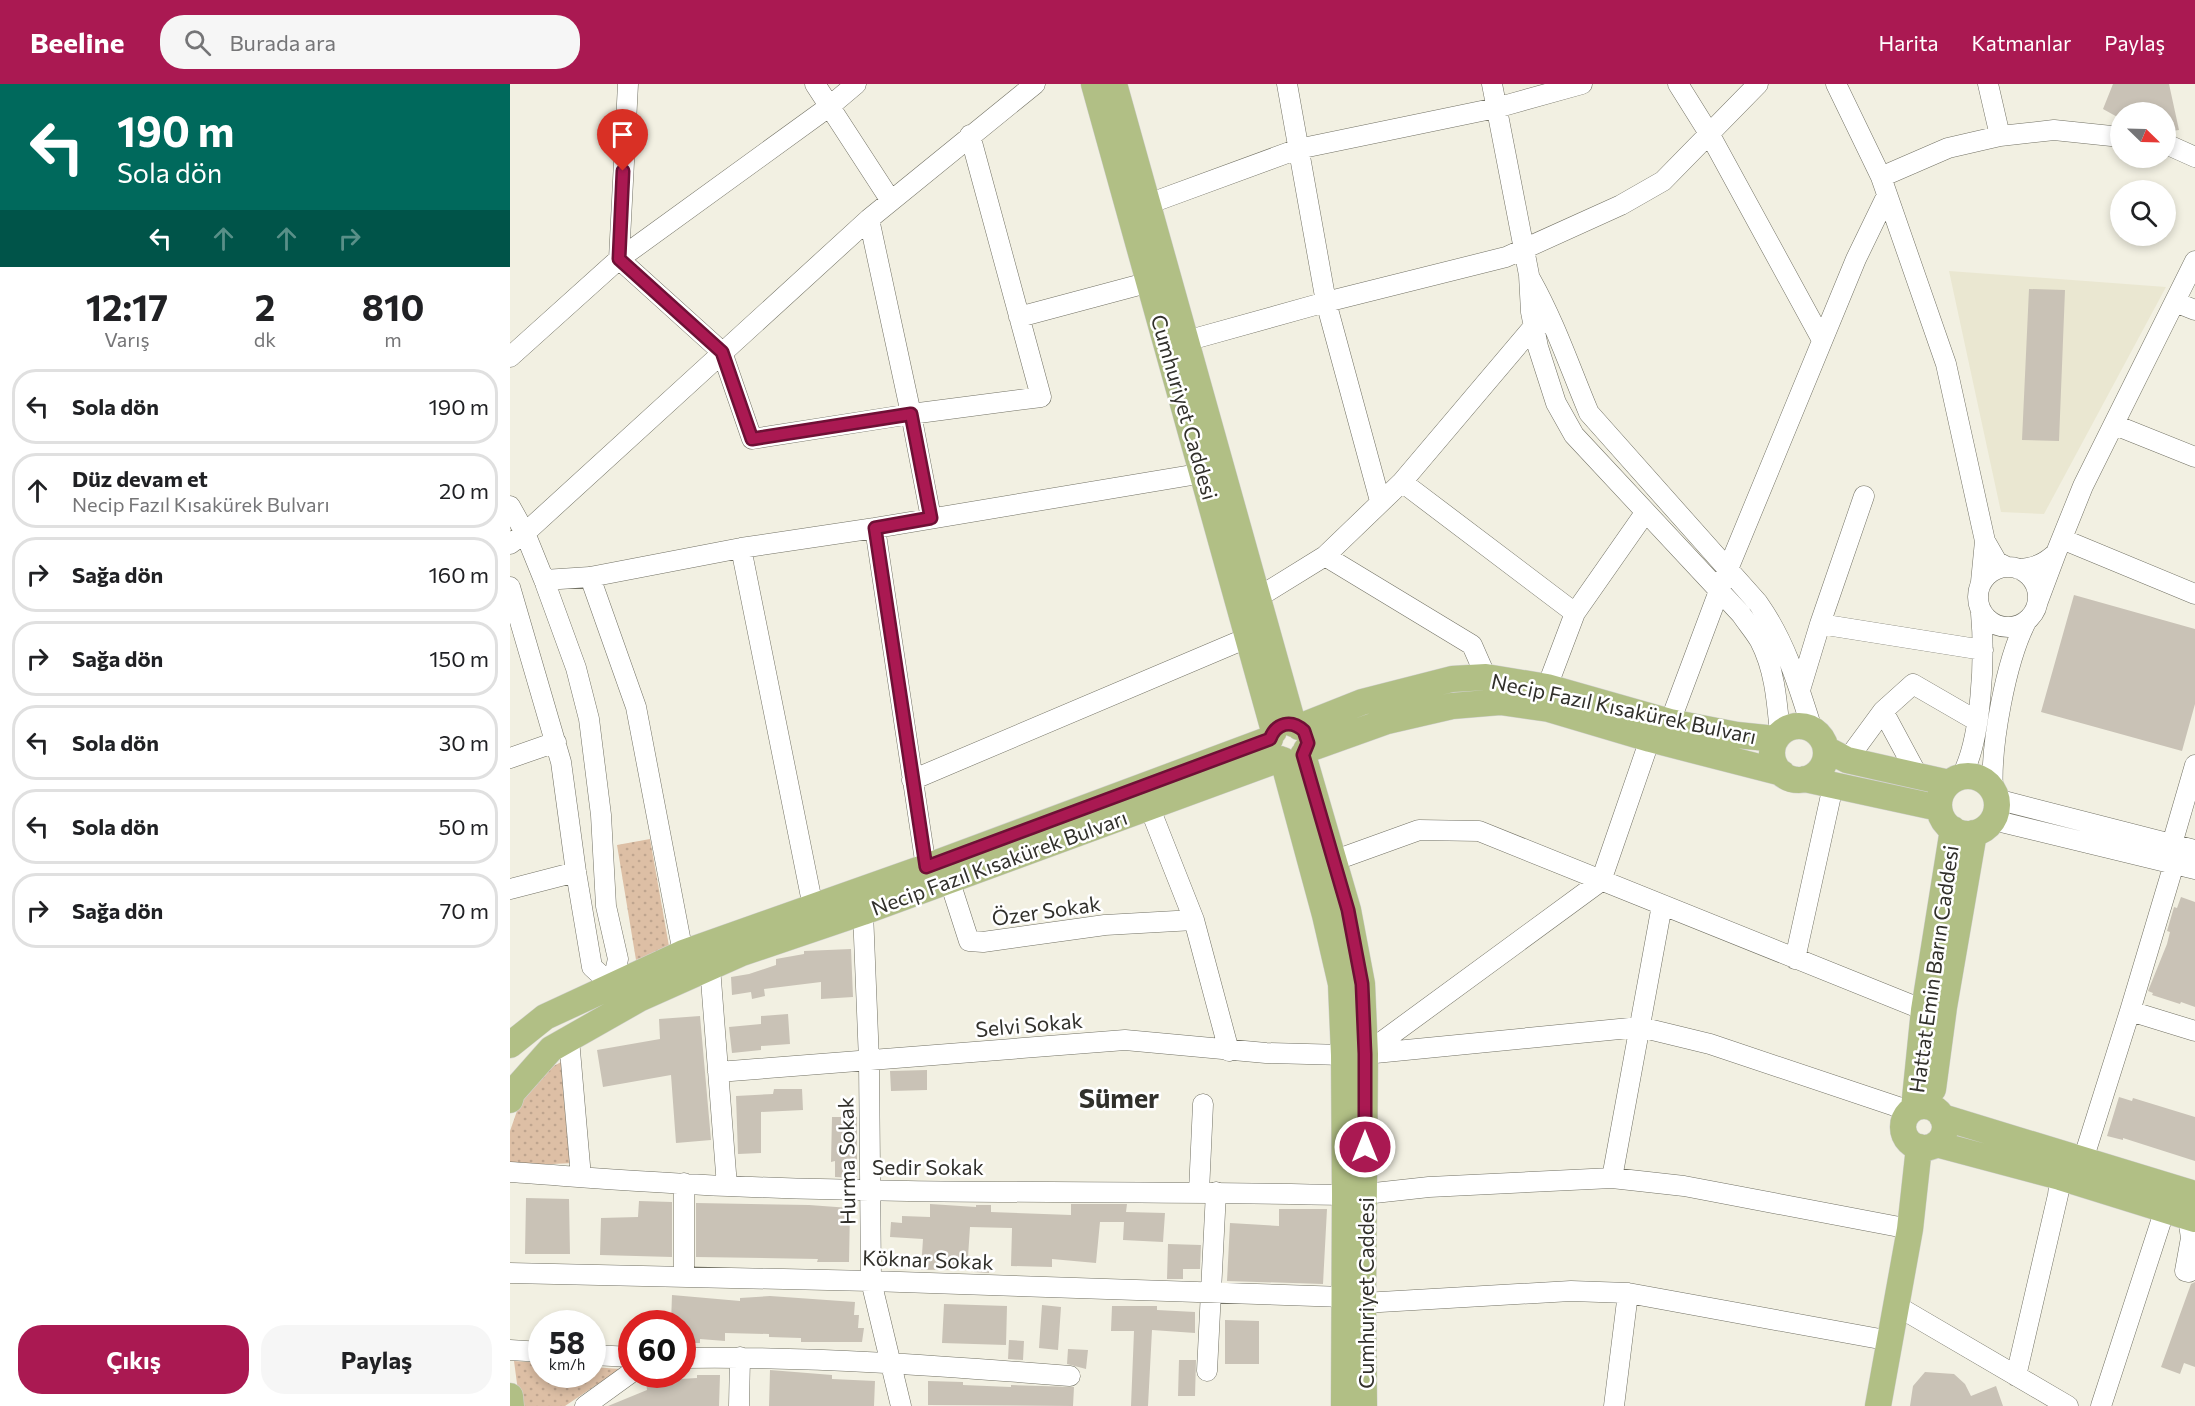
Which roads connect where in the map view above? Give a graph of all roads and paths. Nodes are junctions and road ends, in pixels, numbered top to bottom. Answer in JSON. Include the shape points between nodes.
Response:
{"nodes":[{"id":1,"x":628,"y":84,"type":"edge"},
{"id":2,"x":815,"y":84,"type":"edge"},
{"id":3,"x":856,"y":84,"type":"edge"},
{"id":4,"x":1035,"y":84,"type":"edge"},
{"id":5,"x":1094,"y":84,"type":"edge"},
{"id":6,"x":1114,"y":84,"type":"edge"},
{"id":7,"x":1287,"y":84,"type":"edge"},
{"id":8,"x":1492,"y":84,"type":"edge"},
{"id":9,"x":1582,"y":84,"type":"edge"},
{"id":10,"x":1678,"y":84,"type":"edge"},
{"id":11,"x":1758,"y":84,"type":"edge"},
{"id":12,"x":1836,"y":84,"type":"edge"},
{"id":13,"x":1988,"y":84,"type":"edge"},
{"id":14,"x":830,"y":106,"type":"junction"},
{"id":15,"x":1496,"y":108,"type":"junction"},
{"id":16,"x":970,"y":135,"type":"junction"},
{"id":17,"x":1710,"y":135,"type":"junction"},
{"id":18,"x":2001,"y":136,"type":"junction"},
{"id":19,"x":2110,"y":136,"type":"edge"},
{"id":20,"x":2176,"y":143,"type":"edge"},
{"id":21,"x":2195,"y":143,"type":"edge"},
{"id":22,"x":2176,"y":148,"type":"edge"},
{"id":23,"x":1298,"y":149,"type":"junction"},
{"id":24,"x":2195,"y":157,"type":"edge"},
{"id":25,"x":1884,"y":186,"type":"junction"},
{"id":26,"x":891,"y":201,"type":"junction"},
{"id":27,"x":1148,"y":204,"type":"junction"},
{"id":28,"x":869,"y":219,"type":"junction"},
{"id":29,"x":1524,"y":249,"type":"junction"},
{"id":30,"x":619,"y":259,"type":"junction"},
{"id":31,"x":2195,"y":261,"type":"edge"},
{"id":32,"x":1150,"y":282,"type":"junction"},
{"id":33,"x":1326,"y":302,"type":"junction"},
{"id":34,"x":2175,"y":302,"type":"junction"},
{"id":35,"x":2195,"y":310,"type":"edge"},
{"id":36,"x":1019,"y":317,"type":"junction"},
{"id":37,"x":1543,"y":323,"type":"junction"},
{"id":38,"x":1822,"y":340,"type":"junction"},
{"id":39,"x":1186,"y":341,"type":"junction"},
{"id":40,"x":722,"y":352,"type":"junction"},
{"id":41,"x":510,"y":357,"type":"edge"},
{"id":42,"x":911,"y":414,"type":"junction"},
{"id":43,"x":2115,"y":425,"type":"junction"},
{"id":44,"x":2195,"y":458,"type":"edge"},
{"id":45,"x":1204,"y":473,"type":"junction"},
{"id":46,"x":1401,"y":482,"type":"junction"},
{"id":47,"x":1864,"y":496,"type":"dead end"},
{"id":48,"x":1380,"y":501,"type":"junction"},
{"id":49,"x":510,"y":506,"type":"edge"},
{"id":50,"x":1645,"y":513,"type":"junction"},
{"id":51,"x":931,"y":518,"type":"junction"},
{"id":52,"x":875,"y":528,"type":"junction"},
{"id":53,"x":518,"y":538,"type":"edge"},
{"id":54,"x":1985,"y":541,"type":"junction"},
{"id":55,"x":2059,"y":546,"type":"junction"},
{"id":56,"x":741,"y":548,"type":"junction"},
{"id":57,"x":1325,"y":556,"type":"junction"},
{"id":58,"x":2013,"y":568,"type":"junction"},
{"id":59,"x":1729,"y":570,"type":"junction"},
{"id":60,"x":590,"y":576,"type":"junction"},
{"id":61,"x":544,"y":580,"type":"junction"},
{"id":62,"x":1981,"y":582,"type":"junction"},
{"id":63,"x":510,"y":587,"type":"edge"},
{"id":64,"x":1719,"y":591,"type":"junction"},
{"id":65,"x":2195,"y":594,"type":"edge"},
{"id":66,"x":1257,"y":598,"type":"junction"},
{"id":67,"x":2037,"y":604,"type":"junction"},
{"id":68,"x":1575,"y":613,"type":"junction"},
{"id":69,"x":1981,"y":613,"type":"junction"},
{"id":70,"x":2026,"y":621,"type":"junction"},
{"id":71,"x":1820,"y":624,"type":"junction"},
{"id":72,"x":1247,"y":638,"type":"junction"},
{"id":73,"x":1983,"y":650,"type":"junction"},
{"id":74,"x":1486,"y":677,"type":"junction"},
{"id":75,"x":1546,"y":687,"type":"junction"},
{"id":76,"x":1800,"y":690,"type":"junction"},
{"id":77,"x":1883,"y":711,"type":"junction"},
{"id":78,"x":1670,"y":722,"type":"junction"},
{"id":79,"x":1977,"y":722,"type":"junction"},
{"id":80,"x":1778,"y":736,"type":"junction"},
{"id":81,"x":1650,"y":739,"type":"junction"},
{"id":82,"x":556,"y":742,"type":"junction"},
{"id":83,"x":1289,"y":743,"type":"junction"},
{"id":84,"x":1828,"y":746,"type":"junction"},
{"id":85,"x":510,"y":758,"type":"edge"},
{"id":86,"x":2195,"y":765,"type":"edge"},
{"id":87,"x":1794,"y":776,"type":"junction"},
{"id":88,"x":1919,"y":778,"type":"junction"},
{"id":89,"x":912,"y":780,"type":"junction"},
{"id":90,"x":1955,"y":780,"type":"junction"},
{"id":91,"x":1833,"y":786,"type":"junction"},
{"id":92,"x":1149,"y":806,"type":"junction"},
{"id":93,"x":1975,"y":813,"type":"junction"},
{"id":94,"x":2195,"y":850,"type":"edge"},
{"id":95,"x":2173,"y":854,"type":"junction"},
{"id":96,"x":1333,"y":861,"type":"junction"},
{"id":97,"x":926,"y":867,"type":"junction"},
{"id":98,"x":2195,"y":869,"type":"edge"},
{"id":99,"x":576,"y":872,"type":"junction"},
{"id":100,"x":949,"y":879,"type":"junction"},
{"id":101,"x":1601,"y":881,"type":"junction"},
{"id":102,"x":510,"y":889,"type":"edge"},
{"id":103,"x":1662,"y":904,"type":"junction"},
{"id":104,"x":813,"y":907,"type":"junction"},
{"id":105,"x":863,"y":912,"type":"junction"},
{"id":106,"x":1194,"y":920,"type":"junction"},
{"id":107,"x":683,"y":952,"type":"junction"},
{"id":108,"x":1795,"y":959,"type":"junction"},
{"id":109,"x":710,"y":967,"type":"junction"},
{"id":110,"x":612,"y":985,"type":"junction"},
{"id":111,"x":626,"y":1006,"type":"junction"},
{"id":112,"x":1924,"y":1010,"type":"junction"},
{"id":113,"x":2130,"y":1011,"type":"junction"},
{"id":114,"x":1640,"y":1027,"type":"junction"},
{"id":115,"x":2195,"y":1030,"type":"edge"},
{"id":116,"x":511,"y":1037,"type":"edge"},
{"id":117,"x":569,"y":1039,"type":"junction"},
{"id":118,"x":1229,"y":1051,"type":"junction"},
{"id":119,"x":1355,"y":1054,"type":"junction"},
{"id":120,"x":869,"y":1061,"type":"junction"},
{"id":121,"x":718,"y":1072,"type":"junction"},
{"id":122,"x":510,"y":1100,"type":"edge"},
{"id":123,"x":1203,"y":1104,"type":"dead end"},
{"id":124,"x":1924,"y":1111,"type":"junction"},
{"id":125,"x":1927,"y":1146,"type":"junction"},
{"id":126,"x":2082,"y":1160,"type":"junction"},
{"id":127,"x":510,"y":1172,"type":"edge"},
{"id":128,"x":581,"y":1177,"type":"junction"},
{"id":129,"x":2060,"y":1177,"type":"junction"},
{"id":130,"x":1612,"y":1178,"type":"junction"},
{"id":131,"x":684,"y":1183,"type":"junction"},
{"id":132,"x":727,"y":1186,"type":"junction"},
{"id":133,"x":871,"y":1190,"type":"junction"},
{"id":134,"x":1207,"y":1192,"type":"junction"},
{"id":135,"x":1355,"y":1194,"type":"junction"},
{"id":136,"x":2186,"y":1210,"type":"edge"},
{"id":137,"x":1910,"y":1229,"type":"junction"},
{"id":138,"x":2188,"y":1272,"type":"dead end"},
{"id":139,"x":510,"y":1273,"type":"edge"},
{"id":140,"x":684,"y":1277,"type":"junction"},
{"id":141,"x":872,"y":1281,"type":"junction"},
{"id":142,"x":1211,"y":1292,"type":"junction"},
{"id":143,"x":1628,"y":1293,"type":"junction"},
{"id":144,"x":1353,"y":1300,"type":"junction"},
{"id":145,"x":1897,"y":1306,"type":"junction"},
{"id":146,"x":1891,"y":1341,"type":"junction"},
{"id":147,"x":510,"y":1350,"type":"edge"},
{"id":148,"x":528,"y":1351,"type":"edge"},
{"id":149,"x":740,"y":1357,"type":"junction"},
{"id":150,"x":696,"y":1358,"type":"edge"},
{"id":151,"x":891,"y":1362,"type":"junction"},
{"id":152,"x":1207,"y":1371,"type":"dead end"},
{"id":153,"x":1070,"y":1376,"type":"dead end"},
{"id":154,"x":2016,"y":1376,"type":"junction"},
{"id":155,"x":618,"y":1382,"type":"edge"},
{"id":156,"x":510,"y":1396,"type":"edge"},
{"id":157,"x":512,"y":1406,"type":"edge"},
{"id":158,"x":585,"y":1406,"type":"edge"},
{"id":159,"x":739,"y":1406,"type":"edge"},
{"id":160,"x":901,"y":1406,"type":"edge"},
{"id":161,"x":1344,"y":1406,"type":"edge"},
{"id":162,"x":1364,"y":1406,"type":"edge"},
{"id":163,"x":1614,"y":1406,"type":"edge"},
{"id":164,"x":1878,"y":1406,"type":"edge"},
{"id":165,"x":2068,"y":1406,"type":"edge"},
{"id":166,"x":2101,"y":1406,"type":"edge"}],
"edges":[{"from":1,"to":30,"type":"street"},
{"from":2,"to":14,"type":"street"},
{"from":3,"to":14,"type":"street"},
{"from":4,"to":16,"type":"street"},
{"from":5,"to":32,"type":"main road","name":"Cumhuriyet Caddesi"},
{"from":6,"to":27,"type":"main road","name":"Cumhuriyet Caddesi"},
{"from":7,"to":23,"type":"street"},
{"from":8,"to":15,"type":"street"},
{"from":9,"to":15,"type":"street"},
{"from":10,"to":17,"type":"street"},
{"from":11,"to":17,"type":"street"},
{"from":12,"to":25,"type":"street"},
{"from":13,"to":18,"type":"street"},
{"from":14,"to":26,"type":"street"},
{"from":14,"to":30,"type":"street"},
{"from":15,"to":23,"type":"street"},
{"from":15,"to":29,"type":"street"},
{"from":16,"to":26,"type":"street"},
{"from":16,"to":36,"type":"street"},
{"from":17,"to":29,"type":"street","via":[[1663,181],[1621,205]]},
{"from":17,"to":38,"type":"street"},
{"from":18,"to":19,"type":"street","via":[[2054,130]]},
{"from":18,"to":25,"type":"street","via":[[1948,148]]},
{"from":20,"to":21,"type":"street"},
{"from":22,"to":24,"type":"street"},
{"from":23,"to":27,"type":"street"},
{"from":23,"to":33,"type":"street"},
{"from":25,"to":38,"type":"street"},
{"from":25,"to":54,"type":"street","via":[[1946,364]]},
{"from":26,"to":28,"type":"street"},
{"from":27,"to":39,"type":"main road","name":"Cumhuriyet Caddesi"},
{"from":28,"to":40,"type":"street"},
{"from":28,"to":42,"type":"street"},
{"from":29,"to":33,"type":"street","via":[[1506,257]]},
{"from":29,"to":37,"type":"street"},
{"from":30,"to":40,"type":"street"},
{"from":30,"to":41,"type":"street"},
{"from":31,"to":34,"type":"street"},
{"from":32,"to":36,"type":"street"},
{"from":32,"to":45,"type":"main road","name":"Cumhuriyet Caddesi"},
{"from":33,"to":39,"type":"street"},
{"from":33,"to":48,"type":"street"},
{"from":34,"to":35,"type":"street"},
{"from":34,"to":43,"type":"street"},
{"from":36,"to":42,"type":"street","via":[[1041,397]]},
{"from":37,"to":46,"type":"street"},
{"from":37,"to":50,"type":"street","via":[[1538,347],[1556,403],[1574,435]]},
{"from":37,"to":59,"type":"street","via":[[1589,413]]},
{"from":38,"to":59,"type":"street"},
{"from":39,"to":66,"type":"main road","name":"Cumhuriyet Caddesi"},
{"from":40,"to":42,"type":"street","via":[[752,439]]},
{"from":40,"to":53,"type":"street"},
{"from":42,"to":51,"type":"street"},
{"from":43,"to":44,"type":"street"},
{"from":43,"to":55,"type":"street","via":[[2083,486]]},
{"from":45,"to":51,"type":"street"},
{"from":45,"to":72,"type":"main road","name":"Cumhuriyet Caddesi"},
{"from":46,"to":48,"type":"street"},
{"from":46,"to":68,"type":"street"},
{"from":47,"to":71,"type":"street"},
{"from":48,"to":57,"type":"street"},
{"from":49,"to":53,"type":"street"},
{"from":50,"to":64,"type":"street"},
{"from":50,"to":68,"type":"street"},
{"from":51,"to":52,"type":"street"},
{"from":52,"to":56,"type":"street"},
{"from":52,"to":89,"type":"street"},
{"from":53,"to":61,"type":"street"},
{"from":54,"to":58,"type":"street","via":[[1997,562]]},
{"from":54,"to":62,"type":"street"},
{"from":55,"to":58,"type":"street","via":[[2045,563],[2034,568]]},
{"from":55,"to":65,"type":"street"},
{"from":55,"to":67,"type":"street"},
{"from":56,"to":60,"type":"street"},
{"from":56,"to":104,"type":"street"},
{"from":57,"to":66,"type":"street"},
{"from":57,"to":74,"type":"street","via":[[1472,645]]},
{"from":58,"to":62,"type":"street","via":[[1992,571]]},
{"from":58,"to":67,"type":"street","via":[[2032,579]]},
{"from":59,"to":64,"type":"street"},
{"from":59,"to":76,"type":"street","via":[[1773,624]]},
{"from":60,"to":61,"type":"street"},
{"from":60,"to":107,"type":"street","via":[[636,707]]},
{"from":61,"to":110,"type":"street","via":[[590,719],[606,906],[618,959]]},
{"from":62,"to":69,"type":"street","via":[[1977,597]]},
{"from":63,"to":82,"type":"street"},
{"from":64,"to":78,"type":"street"},
{"from":64,"to":80,"type":"street","via":[[1760,640],[1775,688]]},
{"from":66,"to":83,"type":"main road","name":"Cumhuriyet Caddesi"},
{"from":67,"to":70,"type":"street"},
{"from":68,"to":75,"type":"street"},
{"from":69,"to":70,"type":"street","via":[[1996,626],[2007,628]]},
{"from":69,"to":73,"type":"street"},
{"from":70,"to":93,"type":"street","via":[[2016,640],[1994,756]]},
{"from":71,"to":73,"type":"street"},
{"from":71,"to":76,"type":"street"},
{"from":72,"to":83,"type":"main road","name":"Cumhuriyet Caddesi"},
{"from":72,"to":89,"type":"street"},
{"from":73,"to":79,"type":"street"},
{"from":74,"to":75,"type":"main road","name":"Necip Fazıl Kısakürek Bulvarı"},
{"from":74,"to":83,"type":"main road","name":"Necip Fazıl Kısakürek Bulvarı","via":[[1452,679],[1373,699]]},
{"from":75,"to":78,"type":"main road","name":"Necip Fazıl Kısakürek Bulvarı"},
{"from":76,"to":84,"type":"street"},
{"from":77,"to":79,"type":"street","via":[[1913,684]]},
{"from":77,"to":84,"type":"street"},
{"from":77,"to":88,"type":"street"},
{"from":78,"to":80,"type":"main road","name":"Necip Fazıl Kısakürek Bulvarı","via":[[1737,735]]},
{"from":79,"to":90,"type":"street","via":[[1969,763]]},
{"from":80,"to":84,"type":"main road","via":[[1794,726]]},
{"from":80,"to":87,"type":"main road","via":[[1772,752],[1775,765]]},
{"from":81,"to":83,"type":"main road","name":"Necip Fazıl Kısakürek Bulvarı","via":[[1549,709],[1500,702],[1452,706]]},
{"from":81,"to":87,"type":"main road","name":"Necip Fazıl Kısakürek Bulvarı"},
{"from":81,"to":101,"type":"street"},
{"from":82,"to":85,"type":"street"},
{"from":82,"to":99,"type":"street"},
{"from":83,"to":92,"type":"main road","name":"Necip Fazıl Kısakürek Bulvarı"},
{"from":83,"to":96,"type":"main road","name":"Cumhuriyet Caddesi"},
{"from":83,"to":97,"type":"main road","name":"Necip Fazıl Kısakürek Bulvarı"},
{"from":83,"to":119,"type":"main road","name":"Cumhuriyet Caddesi"},
{"from":84,"to":87,"type":"main road","via":[[1817,773]]},
{"from":84,"to":88,"type":"main road"},
{"from":86,"to":95,"type":"street"},
{"from":87,"to":91,"type":"main road","name":"Necip Fazıl Kısakürek Bulvarı"},
{"from":88,"to":90,"type":"main road"},
{"from":89,"to":97,"type":"street"},
{"from":90,"to":93,"type":"main road","via":[[1979,778]]},
{"from":90,"to":93,"type":"main road","via":[[1940,799]]},
{"from":91,"to":93,"type":"main road","name":"Necip Fazıl Kısakürek Bulvarı"},
{"from":91,"to":108,"type":"street"},
{"from":92,"to":100,"type":"main road","name":"Necip Fazıl Kısakürek Bulvarı"},
{"from":92,"to":106,"type":"street"},
{"from":93,"to":95,"type":"street"},
{"from":93,"to":112,"type":"main road","name":"Hattat Emin Barın Caddesi"},
{"from":93,"to":124,"type":"main road","name":"Hattat Emin Barın Caddesi"},
{"from":94,"to":95,"type":"street"},
{"from":95,"to":98,"type":"street"},
{"from":95,"to":113,"type":"street"},
{"from":96,"to":101,"type":"street","via":[[1419,830],[1479,831]]},
{"from":96,"to":119,"type":"main road","name":"Cumhuriyet Caddesi","via":[[1348,910],[1362,984]]},
{"from":97,"to":104,"type":"main road","name":"Necip Fazıl Kısakürek Bulvarı"},
{"from":99,"to":102,"type":"street"},
{"from":99,"to":110,"type":"street","via":[[592,967]]},
{"from":100,"to":105,"type":"main road","name":"Necip Fazıl Kısakürek Bulvarı"},
{"from":100,"to":106,"type":"street","name":"Özer Sokak","via":[[969,940],[983,942],[1105,925]]},
{"from":101,"to":103,"type":"street"},
{"from":101,"to":119,"type":"street"},
{"from":103,"to":108,"type":"street"},
{"from":103,"to":114,"type":"street"},
{"from":104,"to":107,"type":"main road","name":"Necip Fazıl Kısakürek Bulvarı"},
{"from":105,"to":109,"type":"main road","name":"Necip Fazıl Kısakürek Bulvarı"},
{"from":105,"to":120,"type":"street","name":"Hurma Sokak"},
{"from":106,"to":118,"type":"street"},
{"from":107,"to":110,"type":"main road","name":"Necip Fazıl Kısakürek Bulvarı"},
{"from":108,"to":112,"type":"street"},
{"from":109,"to":111,"type":"main road","name":"Necip Fazıl Kısakürek Bulvarı"},
{"from":109,"to":121,"type":"street"},
{"from":110,"to":111,"type":"street"},
{"from":110,"to":116,"type":"main road","name":"Necip Fazıl Kısakürek Bulvarı"},
{"from":111,"to":117,"type":"main road","name":"Necip Fazıl Kısakürek Bulvarı"},
{"from":112,"to":124,"type":"main road","name":"Hattat Emin Barın Caddesi"},
{"from":113,"to":115,"type":"street"},
{"from":113,"to":126,"type":"street"},
{"from":114,"to":119,"type":"street","name":"Selvi Sokak"},
{"from":114,"to":124,"type":"street","name":"Selvi Sokak","via":[[1710,1044]]},
{"from":114,"to":130,"type":"street"},
{"from":117,"to":122,"type":"main road","name":"Necip Fazıl Kısakürek Bulvarı","via":[[550,1049]]},
{"from":117,"to":128,"type":"street"},
{"from":118,"to":119,"type":"street","name":"Selvi Sokak"},
{"from":118,"to":120,"type":"street","name":"Selvi Sokak","via":[[1125,1040]]},
{"from":119,"to":135,"type":"main road","name":"Cumhuriyet Caddesi"},
{"from":120,"to":121,"type":"street","name":"Selvi Sokak"},
{"from":120,"to":133,"type":"street","name":"Hurma Sokak"},
{"from":121,"to":132,"type":"street"},
{"from":123,"to":134,"type":"street"},
{"from":124,"to":125,"type":"main road","via":[[1945,1129]]},
{"from":124,"to":125,"type":"main road","via":[[1904,1121],[1904,1135],[1913,1145]]},
{"from":124,"to":126,"type":"main road"},
{"from":125,"to":129,"type":"main road"},
{"from":125,"to":137,"type":"main road"},
{"from":126,"to":136,"type":"main road"},
{"from":127,"to":128,"type":"street","name":"Sedir Sokak"},
{"from":128,"to":131,"type":"street","name":"Sedir Sokak"},
{"from":129,"to":136,"type":"main road"},
{"from":129,"to":154,"type":"street"},
{"from":130,"to":135,"type":"street","name":"Sedir Sokak"},
{"from":130,"to":137,"type":"street","name":"Sedir Sokak","via":[[1684,1186]]},
{"from":131,"to":132,"type":"street","name":"Sedir Sokak"},
{"from":131,"to":140,"type":"street"},
{"from":132,"to":133,"type":"street","name":"Sedir Sokak"},
{"from":133,"to":134,"type":"street","name":"Sedir Sokak"},
{"from":133,"to":141,"type":"street","name":"Hurma Sokak"},
{"from":134,"to":135,"type":"street","name":"Sedir Sokak"},
{"from":134,"to":142,"type":"street"},
{"from":135,"to":144,"type":"main road","name":"Cumhuriyet Caddesi"},
{"from":136,"to":138,"type":"street","via":[[2191,1238],[2185,1271]]},
{"from":136,"to":166,"type":"street"},
{"from":137,"to":145,"type":"main road"},
{"from":139,"to":140,"type":"street","name":"Köknar Sokak"},
{"from":140,"to":141,"type":"street","name":"Köknar Sokak"},
{"from":141,"to":142,"type":"street","name":"Köknar Sokak"},
{"from":141,"to":151,"type":"street","name":"Hurma Sokak"},
{"from":142,"to":144,"type":"street","name":"Köknar Sokak"},
{"from":142,"to":152,"type":"street"},
{"from":143,"to":144,"type":"street","name":"Köknar Sokak","via":[[1571,1291]]},
{"from":143,"to":146,"type":"street","name":"Köknar Sokak"},
{"from":143,"to":163,"type":"street"},
{"from":144,"to":161,"type":"main road","name":"Cumhuriyet Caddesi"},
{"from":144,"to":162,"type":"main road","name":"Cumhuriyet Caddesi"},
{"from":145,"to":146,"type":"main road"},
{"from":145,"to":154,"type":"street"},
{"from":146,"to":164,"type":"main road"},
{"from":147,"to":148,"type":"street"},
{"from":149,"to":150,"type":"street"},
{"from":149,"to":151,"type":"street"},
{"from":149,"to":159,"type":"street"},
{"from":151,"to":153,"type":"street"},
{"from":151,"to":160,"type":"street","name":"Hurma Sokak"},
{"from":154,"to":165,"type":"street"},
{"from":155,"to":158,"type":"street"},
{"from":156,"to":157,"type":"main road"}]}
